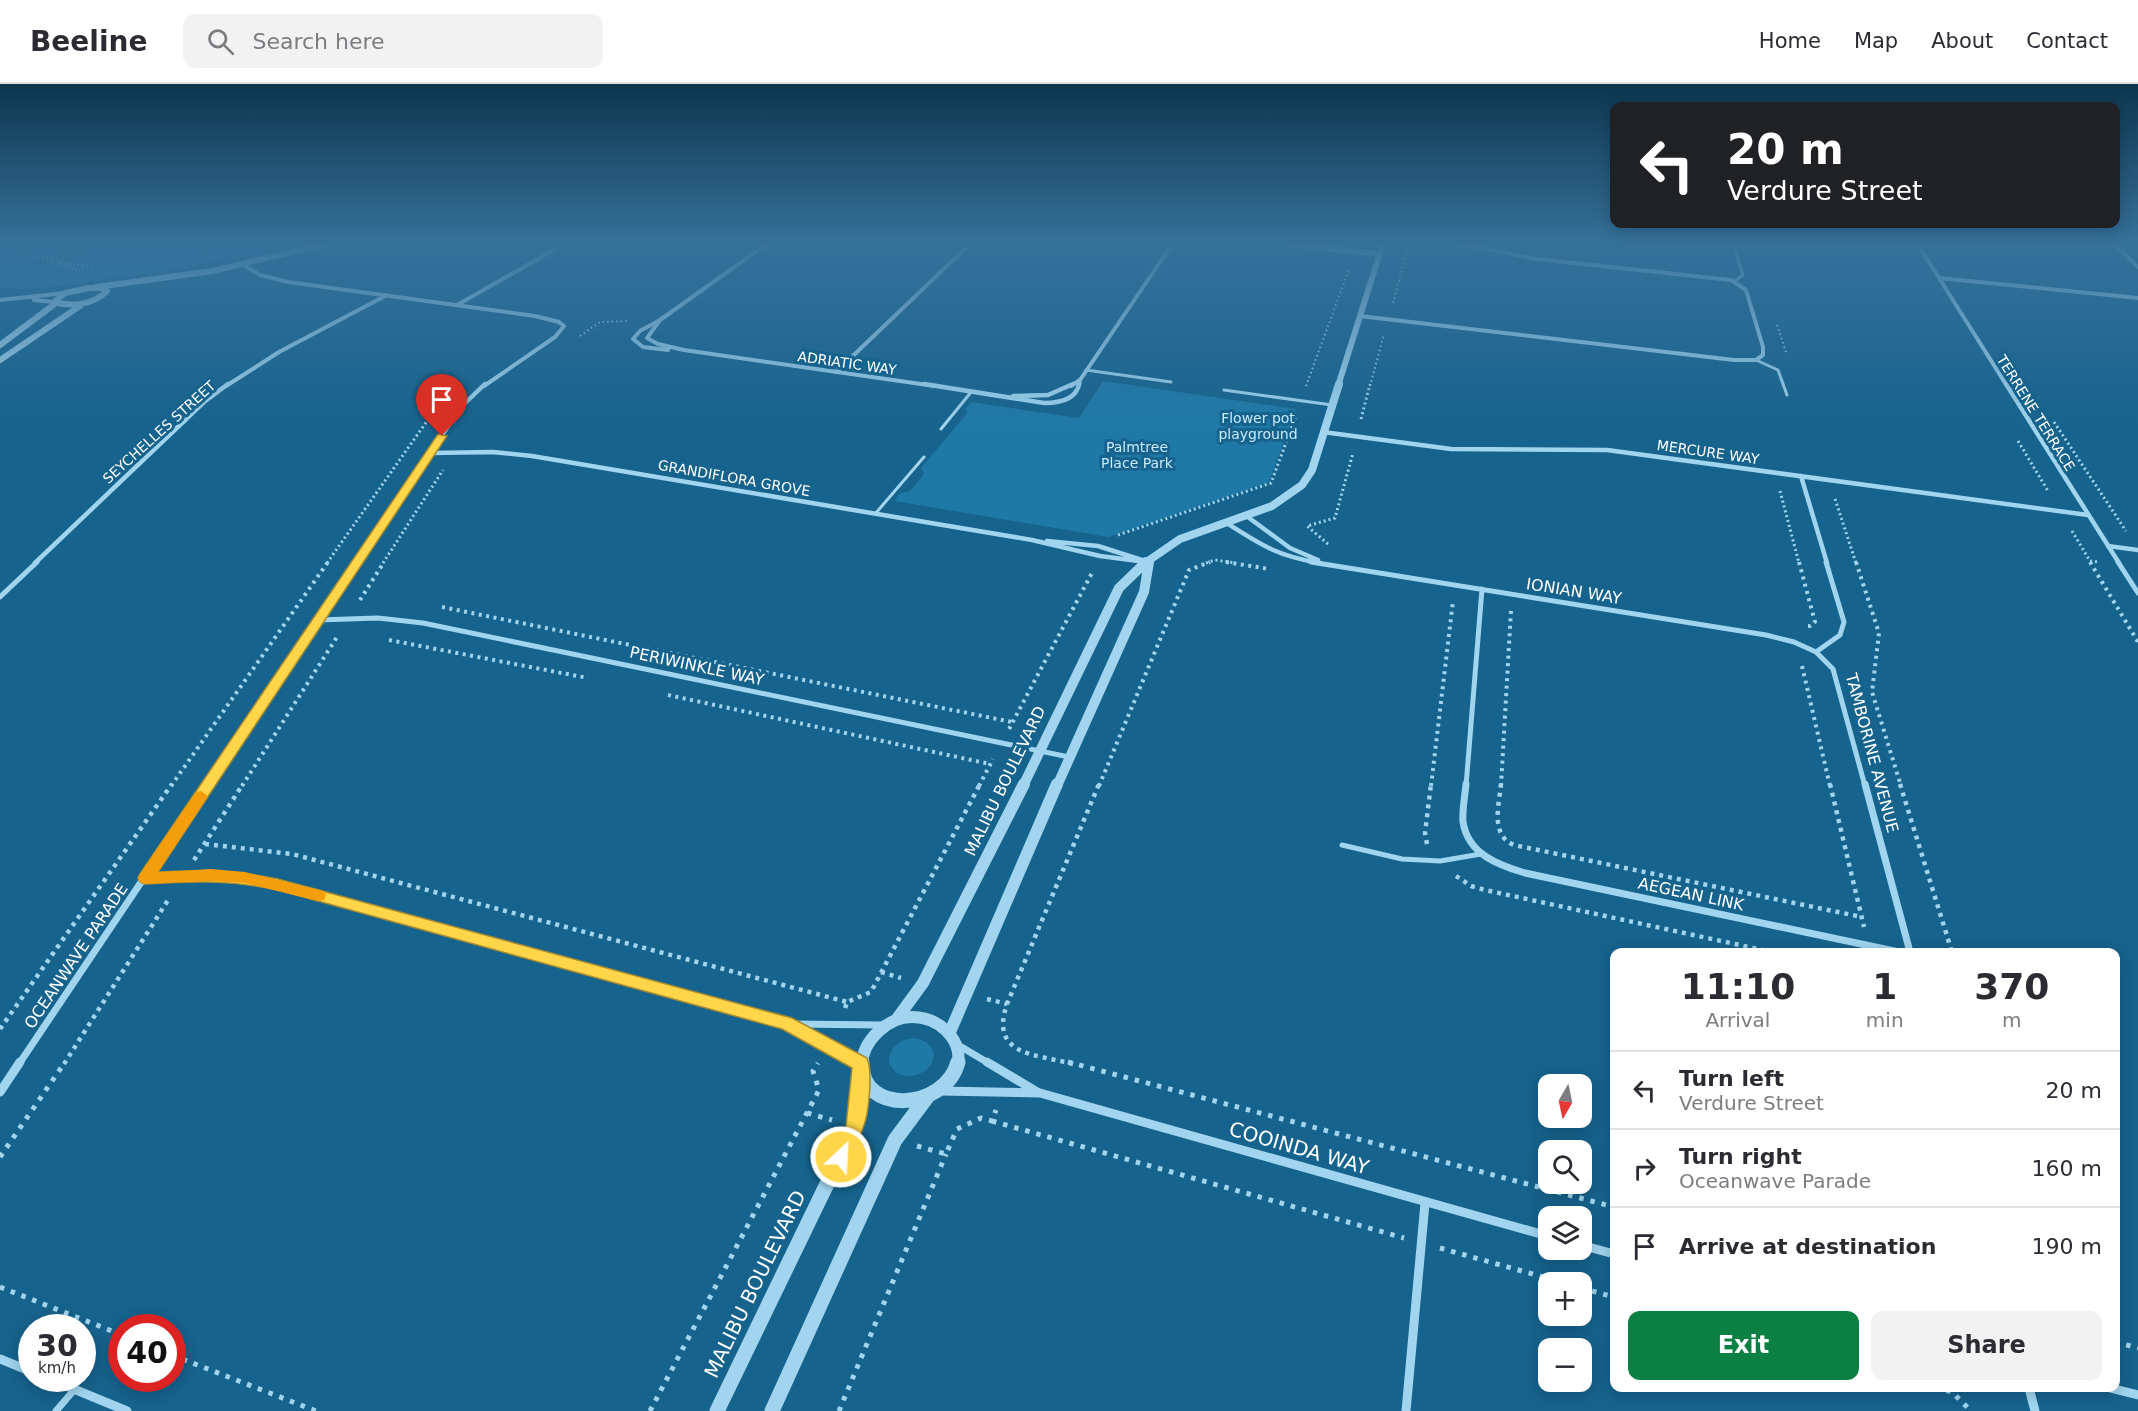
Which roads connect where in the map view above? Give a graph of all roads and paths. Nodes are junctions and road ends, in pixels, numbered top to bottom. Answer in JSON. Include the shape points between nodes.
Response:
{"nodes":[{"id":1,"x":52,"y":305,"type":"edge"},
{"id":2,"x":83,"y":305,"type":"edge"},
{"id":3,"x":369,"y":305,"type":"edge"},
{"id":4,"x":456,"y":305,"type":"edge"},
{"id":5,"x":681,"y":305,"type":"edge"},
{"id":6,"x":906,"y":305,"type":"edge"},
{"id":7,"x":1131,"y":305,"type":"edge"},
{"id":8,"x":1336,"y":305,"type":"edge"},
{"id":9,"x":1364,"y":305,"type":"edge"},
{"id":10,"x":1750,"y":305,"type":"edge"},
{"id":11,"x":1956,"y":305,"type":"edge"},
{"id":12,"x":1360,"y":316,"type":"junction"},
{"id":13,"x":660,"y":320,"type":"junction"},
{"id":14,"x":0,"y":345,"type":"edge"},
{"id":15,"x":684,"y":350,"type":"junction"},
{"id":16,"x":0,"y":360,"type":"edge"},
{"id":17,"x":1756,"y":360,"type":"junction"},
{"id":18,"x":1086,"y":370,"type":"junction"},
{"id":19,"x":836,"y":372,"type":"junction"},
{"id":20,"x":1080,"y":380,"type":"junction"},
{"id":21,"x":1171,"y":382,"type":"dead end"},
{"id":22,"x":1224,"y":390,"type":"dead end"},
{"id":23,"x":972,"y":391,"type":"junction"},
{"id":24,"x":1786,"y":395,"type":"dead end"},
{"id":25,"x":1006,"y":396,"type":"junction"},
{"id":26,"x":1301,"y":401,"type":"junction"},
{"id":27,"x":1332,"y":405,"type":"junction"},
{"id":28,"x":941,"y":429,"type":"dead end"},
{"id":29,"x":1323,"y":432,"type":"junction"},
{"id":30,"x":1354,"y":448,"type":"dead end"},
{"id":31,"x":456,"y":451,"type":"junction"},
{"id":32,"x":431,"y":453,"type":"junction"},
{"id":33,"x":924,"y":458,"type":"dead end"},
{"id":34,"x":1801,"y":476,"type":"junction"},
{"id":35,"x":1778,"y":484,"type":"dead end"},
{"id":36,"x":1833,"y":492,"type":"dead end"},
{"id":37,"x":875,"y":514,"type":"junction"},
{"id":38,"x":1245,"y":515,"type":"junction"},
{"id":39,"x":2088,"y":515,"type":"junction"},
{"id":40,"x":1225,"y":522,"type":"junction"},
{"id":41,"x":2096,"y":527,"type":"junction"},
{"id":42,"x":2130,"y":537,"type":"dead end"},
{"id":43,"x":1032,"y":540,"type":"junction"},
{"id":44,"x":1330,"y":545,"type":"dead end"},
{"id":45,"x":2108,"y":546,"type":"junction"},
{"id":46,"x":1105,"y":547,"type":"junction"},
{"id":47,"x":2138,"y":550,"type":"edge"},
{"id":48,"x":1100,"y":556,"type":"junction"},
{"id":49,"x":2090,"y":561,"type":"dead end"},
{"id":50,"x":1149,"y":562,"type":"junction"},
{"id":51,"x":1326,"y":564,"type":"junction"},
{"id":52,"x":1482,"y":589,"type":"junction"},
{"id":53,"x":2138,"y":593,"type":"edge"},
{"id":54,"x":0,"y":597,"type":"edge"},
{"id":55,"x":361,"y":599,"type":"junction"},
{"id":56,"x":373,"y":600,"type":"dead end"},
{"id":57,"x":1453,"y":600,"type":"dead end"},
{"id":58,"x":440,"y":606,"type":"dead end"},
{"id":59,"x":1511,"y":610,"type":"dead end"},
{"id":60,"x":348,"y":618,"type":"junction"},
{"id":61,"x":318,"y":620,"type":"junction"},
{"id":62,"x":1801,"y":625,"type":"dead end"},
{"id":63,"x":384,"y":639,"type":"dead end"},
{"id":64,"x":2138,"y":642,"type":"edge"},
{"id":65,"x":1816,"y":652,"type":"junction"},
{"id":66,"x":597,"y":680,"type":"dead end"},
{"id":67,"x":666,"y":694,"type":"dead end"},
{"id":68,"x":1012,"y":722,"type":"junction"},
{"id":69,"x":1002,"y":742,"type":"junction"},
{"id":70,"x":1040,"y":751,"type":"junction"},
{"id":71,"x":1070,"y":757,"type":"junction"},
{"id":72,"x":990,"y":764,"type":"junction"},
{"id":73,"x":204,"y":844,"type":"junction"},
{"id":74,"x":1342,"y":845,"type":"dead end"},
{"id":75,"x":1481,"y":855,"type":"junction"},
{"id":76,"x":1440,"y":861,"type":"junction"},
{"id":77,"x":183,"y":876,"type":"junction"},
{"id":78,"x":145,"y":878,"type":"junction"},
{"id":79,"x":1862,"y":917,"type":"dead end"},
{"id":80,"x":1753,"y":948,"type":"edge"},
{"id":81,"x":1880,"y":948,"type":"edge"},
{"id":82,"x":1909,"y":948,"type":"edge"},
{"id":83,"x":1951,"y":948,"type":"edge"},
{"id":84,"x":847,"y":1002,"type":"junction"},
{"id":85,"x":891,"y":1022,"type":"junction"},
{"id":86,"x":786,"y":1023,"type":"junction"},
{"id":87,"x":838,"y":1024,"type":"junction"},
{"id":88,"x":950,"y":1032,"type":"junction"},
{"id":89,"x":957,"y":1044,"type":"junction"},
{"id":90,"x":827,"y":1046,"type":"junction"},
{"id":91,"x":861,"y":1069,"type":"junction"},
{"id":92,"x":0,"y":1092,"type":"edge"},
{"id":93,"x":933,"y":1094,"type":"junction"},
{"id":94,"x":1040,"y":1094,"type":"junction"},
{"id":95,"x":992,"y":1121,"type":"dead end"},
{"id":96,"x":946,"y":1154,"type":"dead end"},
{"id":97,"x":0,"y":1157,"type":"edge"},
{"id":98,"x":1425,"y":1203,"type":"junction"},
{"id":99,"x":1538,"y":1233,"type":"edge"},
{"id":100,"x":1422,"y":1243,"type":"junction"},
{"id":101,"x":1592,"y":1248,"type":"edge"},
{"id":102,"x":1610,"y":1253,"type":"edge"},
{"id":103,"x":1538,"y":1276,"type":"edge"},
{"id":104,"x":0,"y":1287,"type":"edge"},
{"id":105,"x":1592,"y":1291,"type":"edge"},
{"id":106,"x":1610,"y":1296,"type":"edge"},
{"id":107,"x":108,"y":1329,"type":"edge"},
{"id":108,"x":2120,"y":1343,"type":"edge"},
{"id":109,"x":2138,"y":1348,"type":"edge"},
{"id":110,"x":0,"y":1359,"type":"edge"},
{"id":111,"x":186,"y":1360,"type":"edge"},
{"id":112,"x":18,"y":1366,"type":"edge"},
{"id":113,"x":2120,"y":1390,"type":"edge"},
{"id":114,"x":73,"y":1392,"type":"edge"},
{"id":115,"x":80,"y":1392,"type":"edge"},
{"id":116,"x":1952,"y":1392,"type":"edge"},
{"id":117,"x":2030,"y":1392,"type":"edge"},
{"id":118,"x":2138,"y":1395,"type":"edge"},
{"id":119,"x":56,"y":1411,"type":"edge"},
{"id":120,"x":127,"y":1411,"type":"edge"},
{"id":121,"x":316,"y":1411,"type":"edge"},
{"id":122,"x":650,"y":1411,"type":"edge"},
{"id":123,"x":717,"y":1411,"type":"edge"},
{"id":124,"x":772,"y":1411,"type":"edge"},
{"id":125,"x":839,"y":1411,"type":"edge"},
{"id":126,"x":1406,"y":1411,"type":"edge"},
{"id":127,"x":1971,"y":1411,"type":"edge"},
{"id":128,"x":2036,"y":1411,"type":"edge"}],
"edges":[{"from":1,"to":14,"type":"street"},
{"from":2,"to":16,"type":"street"},
{"from":3,"to":54,"type":"street","name":"SEYCHELLES STREET","via":[[279,352],[204,402]]},
{"from":4,"to":32,"type":"street","name":"OCEANWAVE PARADE","via":[[535,316],[564,326],[555,337],[472,395]]},
{"from":5,"to":13,"type":"street"},
{"from":6,"to":19,"type":"street"},
{"from":7,"to":18,"type":"street"},
{"from":8,"to":26,"type":"path"},
{"from":9,"to":12,"type":"street","name":"MALIBU BOULEVARD"},
{"from":10,"to":17,"type":"street","via":[[1763,347],[1763,355]]},
{"from":11,"to":39,"type":"street","name":"TERRENE TERRACE"},
{"from":12,"to":17,"type":"street"},
{"from":12,"to":27,"type":"street","name":"MALIBU BOULEVARD"},
{"from":13,"to":15,"type":"street","name":"ADRIATIC WAY","via":[[647,338]]},
{"from":13,"to":15,"type":"street","name":"ADRIATIC WAY","via":[[640,331],[633,341],[652,349]]},
{"from":15,"to":19,"type":"street","name":"ADRIATIC WAY"},
{"from":17,"to":24,"type":"lane","via":[[1778,370]]},
{"from":18,"to":20,"type":"street"},
{"from":18,"to":21,"type":"lane"},
{"from":19,"to":23,"type":"street","name":"ADRIATIC WAY"},
{"from":20,"to":25,"type":"street","name":"ADRIATIC WAY","via":[[1049,396]]},
{"from":20,"to":25,"type":"street","name":"ADRIATIC WAY","via":[[1075,394],[1060,401],[1032,402]]},
{"from":22,"to":26,"type":"lane"},
{"from":23,"to":25,"type":"street","name":"ADRIATIC WAY"},
{"from":23,"to":28,"type":"lane"},
{"from":26,"to":27,"type":"lane"},
{"from":26,"to":46,"type":"path","via":[[1271,483],[1110,537]]},
{"from":27,"to":29,"type":"street","name":"MALIBU BOULEVARD"},
{"from":29,"to":34,"type":"street","name":"MERCURE WAY","via":[[1451,449],[1593,449]]},
{"from":29,"to":38,"type":"street","name":"MALIBU BOULEVARD","via":[[1312,470],[1299,489]]},
{"from":30,"to":44,"type":"path","via":[[1335,518],[1307,526]]},
{"from":31,"to":32,"type":"street","name":"GRANDIFLORA GROVE"},
{"from":31,"to":37,"type":"street","name":"GRANDIFLORA GROVE","via":[[532,456]]},
{"from":31,"to":55,"type":"path"},
{"from":32,"to":61,"type":"street","name":"OCEANWAVE PARADE"},
{"from":33,"to":37,"type":"lane"},
{"from":34,"to":39,"type":"street","name":"MERCURE WAY"},
{"from":34,"to":65,"type":"street","via":[[1844,622],[1840,635]]},
{"from":35,"to":62,"type":"path","via":[[1815,622]]},
{"from":36,"to":83,"type":"path","via":[[1879,633],[1872,692]]},
{"from":37,"to":43,"type":"street","name":"GRANDIFLORA GROVE"},
{"from":38,"to":40,"type":"street","name":"MALIBU BOULEVARD"},
{"from":38,"to":51,"type":"street","name":"IONIAN WAY","via":[[1290,548]]},
{"from":39,"to":41,"type":"street","name":"TERRENE TERRACE"},
{"from":40,"to":50,"type":"street","name":"MALIBU BOULEVARD","via":[[1177,540]]},
{"from":40,"to":51,"type":"street","name":"IONIAN WAY","via":[[1285,557]]},
{"from":41,"to":42,"type":"path","via":[[2126,531]]},
{"from":41,"to":45,"type":"street","name":"TERRENE TERRACE"},
{"from":43,"to":46,"type":"street","name":"GRANDIFLORA GROVE"},
{"from":43,"to":48,"type":"street","name":"GRANDIFLORA GROVE"},
{"from":45,"to":47,"type":"street"},
{"from":45,"to":53,"type":"street","name":"TERRENE TERRACE"},
{"from":46,"to":50,"type":"street","name":"GRANDIFLORA GROVE"},
{"from":48,"to":50,"type":"street","name":"GRANDIFLORA GROVE"},
{"from":48,"to":68,"type":"path"},
{"from":49,"to":64,"type":"path"},
{"from":50,"to":70,"type":"street","name":"MALIBU BOULEVARD","via":[[1119,588]]},
{"from":50,"to":71,"type":"street","via":[[1144,592]]},
{"from":51,"to":52,"type":"street","name":"IONIAN WAY"},
{"from":52,"to":65,"type":"street","name":"IONIAN WAY","via":[[1782,638]]},
{"from":52,"to":75,"type":"street","via":[[1463,821],[1470,843]]},
{"from":55,"to":56,"type":"path"},
{"from":55,"to":60,"type":"path"},
{"from":57,"to":76,"type":"path","via":[[1425,833],[1429,848]]},
{"from":58,"to":68,"type":"path"},
{"from":59,"to":79,"type":"path","via":[[1498,830],[1505,841]]},
{"from":60,"to":61,"type":"street","name":"PERIWINKLE WAY"},
{"from":60,"to":69,"type":"street","name":"PERIWINKLE WAY","via":[[432,625]]},
{"from":60,"to":73,"type":"path"},
{"from":61,"to":78,"type":"street","name":"OCEANWAVE PARADE"},
{"from":63,"to":66,"type":"path"},
{"from":65,"to":82,"type":"street","name":"TAMBORINE AVENUE","via":[[1833,669],[1838,681]]},
{"from":67,"to":72,"type":"path"},
{"from":68,"to":69,"type":"path"},
{"from":69,"to":70,"type":"street","name":"PERIWINKLE WAY"},
{"from":69,"to":72,"type":"path"},
{"from":70,"to":71,"type":"street","name":"PERIWINKLE WAY"},
{"from":70,"to":85,"type":"street","name":"MALIBU BOULEVARD","via":[[928,973]]},
{"from":71,"to":88,"type":"street"},
{"from":72,"to":84,"type":"path","via":[[872,992]]},
{"from":73,"to":77,"type":"path"},
{"from":73,"to":84,"type":"path","via":[[292,854]]},
{"from":74,"to":76,"type":"lane","via":[[1402,859]]},
{"from":75,"to":76,"type":"lane"},
{"from":75,"to":81,"type":"street","name":"AEGEAN LINK","via":[[1525,873]]},
{"from":76,"to":80,"type":"path","via":[[1471,886],[1485,890]]},
{"from":77,"to":78,"type":"street"},
{"from":77,"to":86,"type":"street","via":[[245,878],[278,885]]},
{"from":77,"to":97,"type":"path"},
{"from":78,"to":92,"type":"street","name":"OCEANWAVE PARADE"},
{"from":84,"to":87,"type":"path"},
{"from":85,"to":87,"type":"street"},
{"from":85,"to":88,"type":"street","via":[[911,1017],[926,1019]]},
{"from":85,"to":91,"type":"street","via":[[867,1041]]},
{"from":86,"to":87,"type":"street"},
{"from":86,"to":90,"type":"street"},
{"from":88,"to":89,"type":"street"},
{"from":89,"to":93,"type":"street","via":[[956,1070]]},
{"from":89,"to":94,"type":"street","name":"COOINDA WAY"},
{"from":90,"to":91,"type":"street"},
{"from":90,"to":122,"type":"path","via":[[813,1071],[819,1090]]},
{"from":91,"to":93,"type":"street","via":[[868,1086],[894,1101],[911,1101]]},
{"from":91,"to":123,"type":"street","name":"MALIBU BOULEVARD","via":[[855,1126]]},
{"from":93,"to":94,"type":"street","name":"COOINDA WAY"},
{"from":93,"to":124,"type":"street","via":[[895,1140]]},
{"from":94,"to":98,"type":"street","name":"COOINDA WAY"},
{"from":95,"to":100,"type":"path"},
{"from":96,"to":125,"type":"path"},
{"from":98,"to":99,"type":"street","name":"COOINDA WAY"},
{"from":98,"to":100,"type":"street"},
{"from":100,"to":103,"type":"path"},
{"from":100,"to":126,"type":"street"},
{"from":101,"to":102,"type":"street"},
{"from":104,"to":107,"type":"path"},
{"from":105,"to":106,"type":"path"},
{"from":108,"to":109,"type":"path"},
{"from":110,"to":112,"type":"street"},
{"from":111,"to":121,"type":"path"},
{"from":113,"to":118,"type":"street"},
{"from":114,"to":119,"type":"lane"},
{"from":115,"to":120,"type":"street"},
{"from":116,"to":127,"type":"path"},
{"from":117,"to":128,"type":"street"}]}
